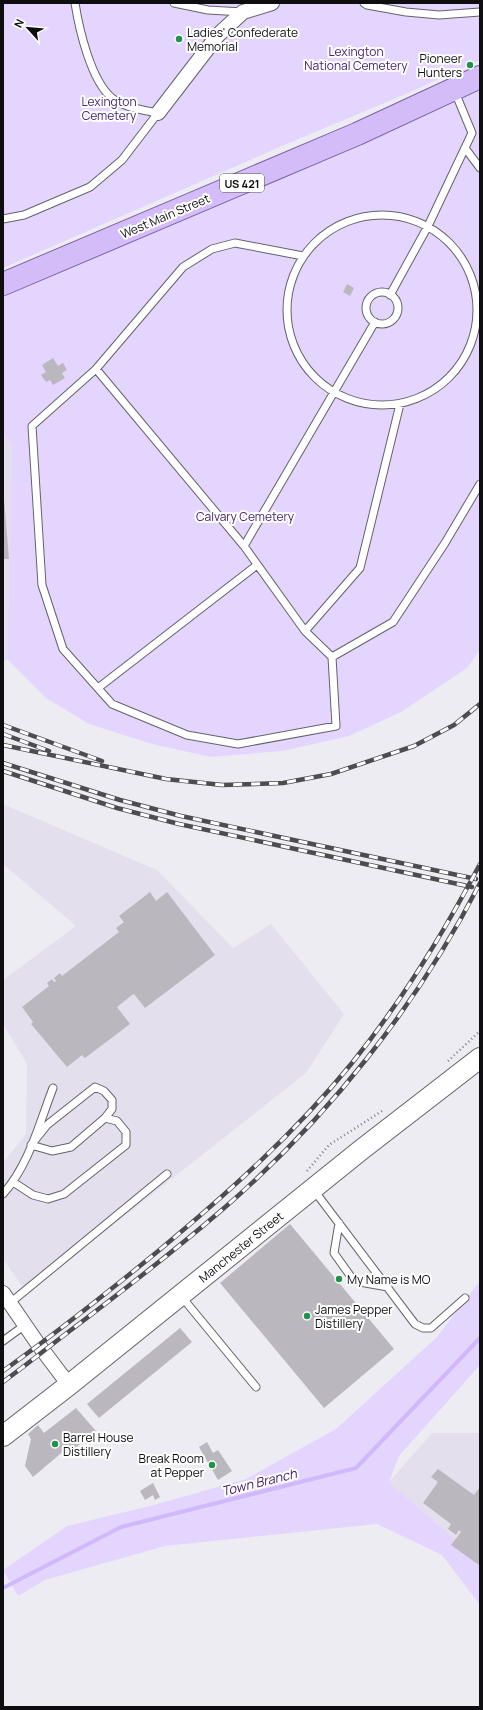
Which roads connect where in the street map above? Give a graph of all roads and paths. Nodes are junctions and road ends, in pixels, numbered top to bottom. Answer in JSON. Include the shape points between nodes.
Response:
{"nodes":[{"id":1,"x":75,"y":3,"type":"edge"},
{"id":2,"x":174,"y":3,"type":"edge"},
{"id":3,"x":272,"y":3,"type":"edge"},
{"id":4,"x":364,"y":3,"type":"edge"},
{"id":5,"x":243,"y":12,"type":"junction"},
{"id":6,"x":480,"y":12,"type":"edge"},
{"id":7,"x":480,"y":77,"type":"edge"},
{"id":8,"x":454,"y":90,"type":"junction"},
{"id":9,"x":158,"y":113,"type":"junction"},
{"id":10,"x":465,"y":148,"type":"junction"},
{"id":11,"x":480,"y":168,"type":"edge"},
{"id":12,"x":3,"y":219,"type":"edge"},
{"id":13,"x":428,"y":226,"type":"junction"},
{"id":14,"x":303,"y":256,"type":"junction"},
{"id":15,"x":3,"y":284,"type":"edge"},
{"id":16,"x":390,"y":294,"type":"junction"},
{"id":17,"x":374,"y":322,"type":"junction"},
{"id":18,"x":96,"y":369,"type":"junction"},
{"id":19,"x":334,"y":393,"type":"junction"},
{"id":20,"x":400,"y":404,"type":"junction"},
{"id":21,"x":480,"y":484,"type":"edge"},
{"id":22,"x":244,"y":546,"type":"junction"},
{"id":23,"x":257,"y":565,"type":"junction"},
{"id":24,"x":305,"y":631,"type":"junction"},
{"id":25,"x":332,"y":657,"type":"junction"},
{"id":26,"x":98,"y":688,"type":"junction"},
{"id":27,"x":480,"y":1058,"type":"edge"},
{"id":28,"x":53,"y":1088,"type":"dead end"},
{"id":29,"x":105,"y":1118,"type":"junction"},
{"id":30,"x":31,"y":1145,"type":"junction"},
{"id":31,"x":167,"y":1174,"type":"dead end"},
{"id":32,"x":13,"y":1182,"type":"junction"},
{"id":33,"x":313,"y":1189,"type":"junction"},
{"id":34,"x":3,"y":1194,"type":"edge"},
{"id":35,"x":339,"y":1223,"type":"junction"},
{"id":36,"x":388,"y":1287,"type":"junction"},
{"id":37,"x":181,"y":1296,"type":"junction"},
{"id":38,"x":6,"y":1298,"type":"edge"},
{"id":39,"x":465,"y":1298,"type":"dead end"},
{"id":40,"x":25,"y":1325,"type":"junction"},
{"id":41,"x":3,"y":1341,"type":"edge"},
{"id":42,"x":69,"y":1385,"type":"junction"},
{"id":43,"x":256,"y":1386,"type":"dead end"},
{"id":44,"x":3,"y":1436,"type":"edge"}],
"edges":[{"from":1,"to":9,"type":"lane","via":[[88,55],[99,81],[111,97],[127,106]]},
{"from":2,"to":5,"type":"lane","via":[[208,10]]},
{"from":3,"to":5,"type":"street"},
{"from":4,"to":6,"type":"lane","via":[[406,12],[439,15]]},
{"from":5,"to":9,"type":"street","via":[[218,35]]},
{"from":7,"to":8,"type":"main road","name":"West Main Street","number":"US 421"},
{"from":8,"to":10,"type":"lane","via":[[472,133]]},
{"from":8,"to":15,"type":"main road","name":"West Main Street","number":"US 421","via":[[350,137]]},
{"from":9,"to":12,"type":"lane","via":[[122,160],[90,188],[24,215]]},
{"from":10,"to":11,"type":"lane"},
{"from":10,"to":13,"type":"lane"},
{"from":13,"to":14,"type":"lane","via":[[402,216],[374,214],[347,221],[322,235]]},
{"from":13,"to":16,"type":"lane"},
{"from":13,"to":20,"type":"lane","via":[[451,244],[468,267],[477,295],[477,324],[468,352],[451,376],[428,394]]},
{"from":14,"to":18,"type":"lane","via":[[235,242],[212,250],[183,267]]},
{"from":14,"to":19,"type":"lane","via":[[290,284],[288,323],[294,346],[310,373]]},
{"from":16,"to":17,"type":"lane","via":[[379,293],[370,298],[366,309]]},
{"from":16,"to":17,"type":"lane","via":[[398,307],[396,316],[389,323]]},
{"from":17,"to":19,"type":"lane"},
{"from":18,"to":22,"type":"lane"},
{"from":18,"to":26,"type":"lane","via":[[32,426],[42,585],[63,649]]},
{"from":19,"to":20,"type":"lane","via":[[355,402],[377,405]]},
{"from":19,"to":22,"type":"lane"},
{"from":20,"to":24,"type":"lane","via":[[360,568]]},
{"from":21,"to":25,"type":"lane","via":[[393,622]]},
{"from":22,"to":23,"type":"lane"},
{"from":23,"to":24,"type":"lane"},
{"from":23,"to":26,"type":"lane"},
{"from":24,"to":25,"type":"lane"},
{"from":25,"to":26,"type":"lane","via":[[336,726],[238,744],[187,735],[112,704]]},
{"from":27,"to":33,"type":"main road","name":"Manchester Street"},
{"from":28,"to":30,"type":"lane"},
{"from":29,"to":30,"type":"lane","via":[[71,1147],[52,1151]]},
{"from":29,"to":30,"type":"lane","via":[[112,1109],[112,1100],[104,1091],[95,1087],[47,1125]]},
{"from":29,"to":32,"type":"lane","via":[[117,1121],[126,1132],[126,1145],[64,1194],[48,1199],[33,1195]]},
{"from":30,"to":32,"type":"lane"},
{"from":31,"to":38,"type":"lane"},
{"from":32,"to":34,"type":"lane"},
{"from":33,"to":35,"type":"lane"},
{"from":33,"to":37,"type":"main road","name":"Manchester Street"},
{"from":35,"to":36,"type":"lane"},
{"from":35,"to":36,"type":"lane","via":[[334,1253],[354,1281]]},
{"from":36,"to":39,"type":"lane","via":[[415,1324],[423,1328],[431,1328]]},
{"from":37,"to":42,"type":"main road","name":"Manchester Street"},
{"from":37,"to":43,"type":"lane"},
{"from":38,"to":40,"type":"street"},
{"from":40,"to":41,"type":"lane"},
{"from":40,"to":42,"type":"street"},
{"from":42,"to":44,"type":"main road","name":"Manchester Street"}]}
